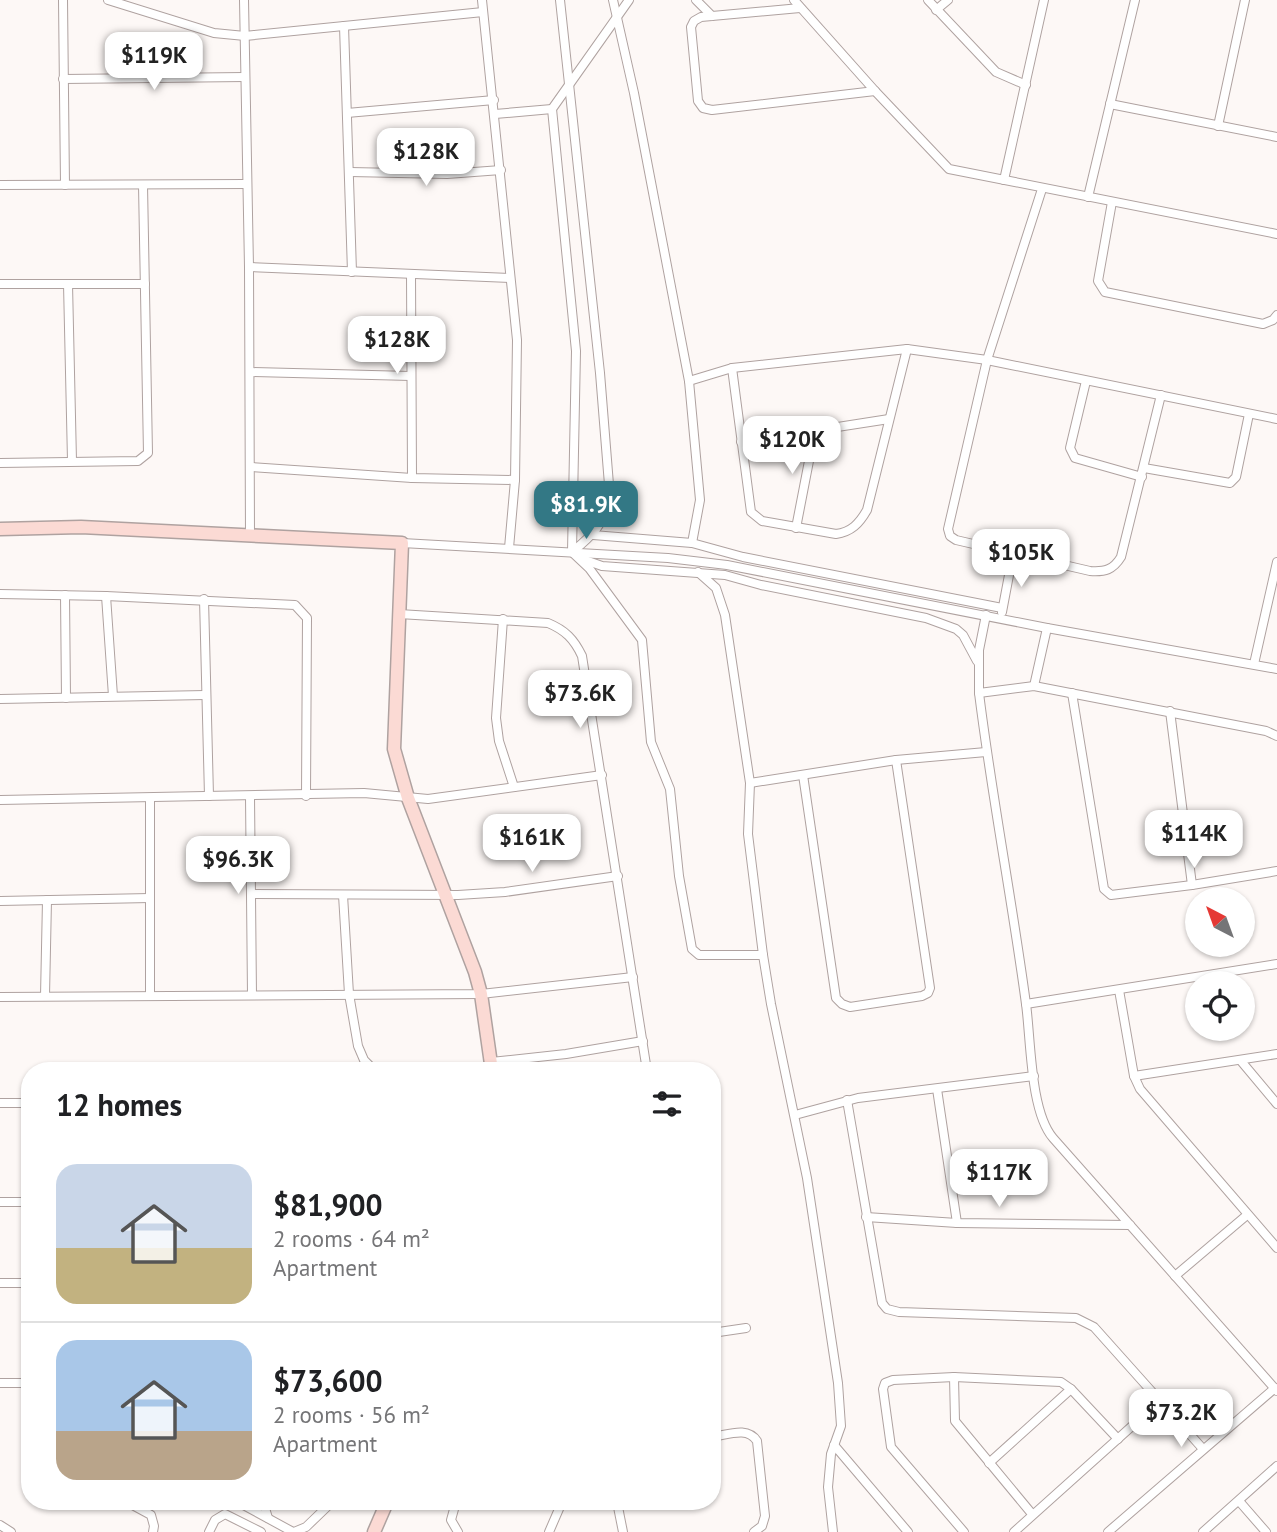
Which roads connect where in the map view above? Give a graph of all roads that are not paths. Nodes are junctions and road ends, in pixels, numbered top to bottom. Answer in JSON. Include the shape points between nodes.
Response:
{"nodes":[{"id":1,"x":63,"y":0,"type":"edge"},
{"id":2,"x":108,"y":0,"type":"edge"},
{"id":3,"x":244,"y":0,"type":"edge"},
{"id":4,"x":482,"y":0,"type":"edge"},
{"id":5,"x":560,"y":0,"type":"edge"},
{"id":6,"x":613,"y":0,"type":"edge"},
{"id":7,"x":629,"y":0,"type":"edge"},
{"id":8,"x":696,"y":0,"type":"edge"},
{"id":9,"x":794,"y":0,"type":"edge"},
{"id":10,"x":928,"y":0,"type":"edge"},
{"id":11,"x":948,"y":0,"type":"edge"},
{"id":12,"x":1044,"y":0,"type":"edge"},
{"id":13,"x":1135,"y":0,"type":"edge"},
{"id":14,"x":1245,"y":0,"type":"edge"},
{"id":15,"x":800,"y":8,"type":"junction"},
{"id":16,"x":936,"y":10,"type":"junction"},
{"id":17,"x":484,"y":12,"type":"junction"},
{"id":18,"x":712,"y":16,"type":"junction"},
{"id":19,"x":617,"y":17,"type":"junction"},
{"id":20,"x":344,"y":26,"type":"junction"},
{"id":21,"x":245,"y":36,"type":"junction"},
{"id":22,"x":245,"y":77,"type":"junction"},
{"id":23,"x":63,"y":79,"type":"junction"},
{"id":24,"x":1026,"y":85,"type":"junction"},
{"id":25,"x":569,"y":87,"type":"junction"},
{"id":26,"x":875,"y":91,"type":"junction"},
{"id":27,"x":494,"y":100,"type":"junction"},
{"id":28,"x":1110,"y":104,"type":"junction"},
{"id":29,"x":552,"y":109,"type":"junction"},
{"id":30,"x":347,"y":113,"type":"junction"},
{"id":31,"x":495,"y":114,"type":"junction"},
{"id":32,"x":1218,"y":126,"type":"junction"},
{"id":33,"x":1277,"y":137,"type":"edge"},
{"id":34,"x":501,"y":170,"type":"junction"},
{"id":35,"x":350,"y":172,"type":"junction"},
{"id":36,"x":1004,"y":180,"type":"junction"},
{"id":37,"x":247,"y":184,"type":"junction"},
{"id":38,"x":0,"y":185,"type":"edge"},
{"id":39,"x":65,"y":185,"type":"junction"},
{"id":40,"x":143,"y":185,"type":"junction"},
{"id":41,"x":1042,"y":189,"type":"junction"},
{"id":42,"x":1088,"y":197,"type":"junction"},
{"id":43,"x":1112,"y":202,"type":"junction"},
{"id":44,"x":1277,"y":234,"type":"edge"},
{"id":45,"x":249,"y":267,"type":"junction"},
{"id":46,"x":352,"y":272,"type":"junction"},
{"id":47,"x":411,"y":274,"type":"junction"},
{"id":48,"x":510,"y":278,"type":"junction"},
{"id":49,"x":0,"y":284,"type":"edge"},
{"id":50,"x":68,"y":284,"type":"junction"},
{"id":51,"x":145,"y":284,"type":"junction"},
{"id":52,"x":1277,"y":315,"type":"edge"},
{"id":53,"x":907,"y":349,"type":"junction"},
{"id":54,"x":987,"y":360,"type":"junction"},
{"id":55,"x":732,"y":368,"type":"junction"},
{"id":56,"x":250,"y":372,"type":"junction"},
{"id":57,"x":411,"y":376,"type":"junction"},
{"id":58,"x":689,"y":381,"type":"junction"},
{"id":59,"x":1086,"y":381,"type":"junction"},
{"id":60,"x":1161,"y":395,"type":"junction"},
{"id":61,"x":1249,"y":414,"type":"junction"},
{"id":62,"x":889,"y":419,"type":"junction"},
{"id":63,"x":1277,"y":419,"type":"edge"},
{"id":64,"x":815,"y":430,"type":"junction"},
{"id":65,"x":741,"y":442,"type":"junction"},
{"id":66,"x":72,"y":461,"type":"junction"},
{"id":67,"x":0,"y":463,"type":"edge"},
{"id":68,"x":251,"y":467,"type":"junction"},
{"id":69,"x":1143,"y":472,"type":"junction"},
{"id":70,"x":412,"y":478,"type":"junction"},
{"id":71,"x":515,"y":481,"type":"junction"},
{"id":72,"x":796,"y":527,"type":"junction"},
{"id":73,"x":0,"y":529,"type":"edge"},
{"id":74,"x":593,"y":535,"type":"junction"},
{"id":75,"x":250,"y":536,"type":"junction"},
{"id":76,"x":402,"y":542,"type":"junction"},
{"id":77,"x":692,"y":543,"type":"junction"},
{"id":78,"x":509,"y":548,"type":"junction"},
{"id":79,"x":574,"y":553,"type":"junction"},
{"id":80,"x":1013,"y":554,"type":"junction"},
{"id":81,"x":1277,"y":562,"type":"edge"},
{"id":82,"x":698,"y":572,"type":"junction"},
{"id":83,"x":0,"y":594,"type":"edge"},
{"id":84,"x":65,"y":595,"type":"junction"},
{"id":85,"x":106,"y":596,"type":"junction"},
{"id":86,"x":204,"y":599,"type":"junction"},
{"id":87,"x":1002,"y":608,"type":"junction"},
{"id":88,"x":399,"y":614,"type":"junction"},
{"id":89,"x":986,"y":615,"type":"junction"},
{"id":90,"x":1000,"y":618,"type":"junction"},
{"id":91,"x":503,"y":619,"type":"junction"},
{"id":92,"x":1047,"y":628,"type":"junction"},
{"id":93,"x":978,"y":663,"type":"junction"},
{"id":94,"x":1254,"y":664,"type":"junction"},
{"id":95,"x":1277,"y":669,"type":"edge"},
{"id":96,"x":1034,"y":686,"type":"junction"},
{"id":97,"x":979,"y":693,"type":"junction"},
{"id":98,"x":1072,"y":693,"type":"junction"},
{"id":99,"x":205,"y":695,"type":"junction"},
{"id":100,"x":113,"y":696,"type":"junction"},
{"id":101,"x":66,"y":698,"type":"junction"},
{"id":102,"x":0,"y":699,"type":"edge"},
{"id":103,"x":1170,"y":711,"type":"junction"},
{"id":104,"x":1277,"y":736,"type":"edge"},
{"id":105,"x":986,"y":752,"type":"junction"},
{"id":106,"x":896,"y":760,"type":"junction"},
{"id":107,"x":602,"y":775,"type":"junction"},
{"id":108,"x":803,"y":775,"type":"junction"},
{"id":109,"x":750,"y":783,"type":"junction"},
{"id":110,"x":514,"y":787,"type":"junction"},
{"id":111,"x":209,"y":796,"type":"junction"},
{"id":112,"x":306,"y":796,"type":"junction"},
{"id":113,"x":250,"y":797,"type":"junction"},
{"id":114,"x":150,"y":798,"type":"junction"},
{"id":115,"x":408,"y":798,"type":"junction"},
{"id":116,"x":0,"y":800,"type":"edge"},
{"id":117,"x":1277,"y":871,"type":"edge"},
{"id":118,"x":618,"y":877,"type":"junction"},
{"id":119,"x":1192,"y":885,"type":"junction"},
{"id":120,"x":253,"y":894,"type":"junction"},
{"id":121,"x":343,"y":895,"type":"junction"},
{"id":122,"x":446,"y":895,"type":"junction"},
{"id":123,"x":150,"y":898,"type":"junction"},
{"id":124,"x":47,"y":900,"type":"junction"},
{"id":125,"x":0,"y":901,"type":"edge"},
{"id":126,"x":763,"y":955,"type":"junction"},
{"id":127,"x":1276,"y":966,"type":"edge"},
{"id":128,"x":633,"y":977,"type":"junction"},
{"id":129,"x":1119,"y":990,"type":"junction"},
{"id":130,"x":481,"y":993,"type":"junction"},
{"id":131,"x":150,"y":994,"type":"junction"},
{"id":132,"x":349,"y":994,"type":"junction"},
{"id":133,"x":252,"y":995,"type":"junction"},
{"id":134,"x":45,"y":996,"type":"junction"},
{"id":135,"x":0,"y":997,"type":"edge"},
{"id":136,"x":1026,"y":1004,"type":"junction"},
{"id":137,"x":643,"y":1041,"type":"junction"},
{"id":138,"x":1277,"y":1054,"type":"edge"},
{"id":139,"x":1241,"y":1061,"type":"junction"},
{"id":140,"x":368,"y":1062,"type":"edge"},
{"id":141,"x":491,"y":1062,"type":"edge"},
{"id":142,"x":520,"y":1062,"type":"edge"},
{"id":143,"x":646,"y":1062,"type":"edge"},
{"id":144,"x":1034,"y":1076,"type":"junction"},
{"id":145,"x":1134,"y":1076,"type":"junction"},
{"id":146,"x":937,"y":1089,"type":"junction"},
{"id":147,"x":847,"y":1100,"type":"junction"},
{"id":148,"x":0,"y":1103,"type":"edge"},
{"id":149,"x":21,"y":1103,"type":"edge"},
{"id":150,"x":1277,"y":1104,"type":"edge"},
{"id":151,"x":795,"y":1115,"type":"junction"},
{"id":152,"x":0,"y":1202,"type":"edge"},
{"id":153,"x":21,"y":1202,"type":"edge"},
{"id":154,"x":1247,"y":1215,"type":"junction"},
{"id":155,"x":866,"y":1217,"type":"junction"},
{"id":156,"x":957,"y":1223,"type":"junction"},
{"id":157,"x":1130,"y":1225,"type":"junction"},
{"id":158,"x":1277,"y":1248,"type":"edge"},
{"id":159,"x":1175,"y":1276,"type":"junction"},
{"id":160,"x":0,"y":1283,"type":"edge"},
{"id":161,"x":21,"y":1283,"type":"edge"},
{"id":162,"x":746,"y":1328,"type":"dead end"},
{"id":163,"x":721,"y":1332,"type":"edge"},
{"id":164,"x":954,"y":1377,"type":"junction"},
{"id":165,"x":0,"y":1383,"type":"edge"},
{"id":166,"x":21,"y":1383,"type":"edge"},
{"id":167,"x":1071,"y":1389,"type":"junction"},
{"id":168,"x":1276,"y":1389,"type":"edge"},
{"id":169,"x":1160,"y":1401,"type":"junction"},
{"id":170,"x":721,"y":1436,"type":"edge"},
{"id":171,"x":1118,"y":1439,"type":"junction"},
{"id":172,"x":834,"y":1445,"type":"junction"},
{"id":173,"x":1203,"y":1449,"type":"junction"},
{"id":174,"x":989,"y":1463,"type":"junction"},
{"id":175,"x":1277,"y":1466,"type":"edge"},
{"id":176,"x":1238,"y":1501,"type":"junction"},
{"id":177,"x":142,"y":1510,"type":"edge"},
{"id":178,"x":253,"y":1510,"type":"edge"},
{"id":179,"x":266,"y":1510,"type":"edge"},
{"id":180,"x":324,"y":1510,"type":"edge"},
{"id":181,"x":384,"y":1510,"type":"edge"},
{"id":182,"x":454,"y":1510,"type":"edge"},
{"id":183,"x":559,"y":1510,"type":"edge"},
{"id":184,"x":619,"y":1510,"type":"edge"},
{"id":185,"x":1032,"y":1514,"type":"junction"},
{"id":186,"x":268,"y":1518,"type":"junction"},
{"id":187,"x":0,"y":1525,"type":"edge"},
{"id":188,"x":11,"y":1532,"type":"edge"},
{"id":189,"x":153,"y":1532,"type":"edge"},
{"id":190,"x":209,"y":1532,"type":"edge"},
{"id":191,"x":261,"y":1532,"type":"edge"},
{"id":192,"x":294,"y":1532,"type":"edge"},
{"id":193,"x":374,"y":1532,"type":"edge"},
{"id":194,"x":457,"y":1532,"type":"edge"},
{"id":195,"x":549,"y":1532,"type":"edge"},
{"id":196,"x":623,"y":1532,"type":"edge"},
{"id":197,"x":754,"y":1532,"type":"edge"},
{"id":198,"x":833,"y":1532,"type":"edge"},
{"id":199,"x":908,"y":1532,"type":"edge"},
{"id":200,"x":964,"y":1532,"type":"edge"},
{"id":201,"x":1014,"y":1532,"type":"edge"},
{"id":202,"x":1108,"y":1532,"type":"edge"},
{"id":203,"x":1203,"y":1532,"type":"edge"},
{"id":204,"x":1266,"y":1532,"type":"edge"}],
"edges":[{"from":1,"to":23,"type":"street"},
{"from":2,"to":21,"type":"street","via":[[214,33]]},
{"from":3,"to":21,"type":"street"},
{"from":4,"to":17,"type":"street"},
{"from":5,"to":25,"type":"street"},
{"from":6,"to":19,"type":"street"},
{"from":7,"to":19,"type":"street"},
{"from":8,"to":18,"type":"street"},
{"from":9,"to":15,"type":"street"},
{"from":10,"to":16,"type":"street"},
{"from":11,"to":16,"type":"street"},
{"from":12,"to":24,"type":"street"},
{"from":13,"to":28,"type":"street"},
{"from":14,"to":32,"type":"street"},
{"from":15,"to":18,"type":"street"},
{"from":15,"to":26,"type":"street"},
{"from":16,"to":24,"type":"street","via":[[996,72]]},
{"from":17,"to":20,"type":"street"},
{"from":17,"to":27,"type":"street"},
{"from":18,"to":26,"type":"street","via":[[697,18],[691,27],[698,101],[707,110]]},
{"from":19,"to":25,"type":"street"},
{"from":19,"to":58,"type":"street"},
{"from":20,"to":21,"type":"street"},
{"from":20,"to":30,"type":"street"},
{"from":21,"to":22,"type":"street"},
{"from":22,"to":23,"type":"street"},
{"from":22,"to":37,"type":"street"},
{"from":23,"to":39,"type":"street"},
{"from":24,"to":36,"type":"street"},
{"from":25,"to":29,"type":"street"},
{"from":25,"to":74,"type":"street","via":[[610,497],[607,514]]},
{"from":26,"to":36,"type":"street","via":[[949,169]]},
{"from":27,"to":30,"type":"street"},
{"from":27,"to":31,"type":"street"},
{"from":28,"to":32,"type":"street"},
{"from":28,"to":42,"type":"street"},
{"from":29,"to":31,"type":"street"},
{"from":29,"to":79,"type":"street","via":[[576,351]]},
{"from":30,"to":35,"type":"street"},
{"from":31,"to":34,"type":"street"},
{"from":32,"to":33,"type":"street"},
{"from":34,"to":35,"type":"street"},
{"from":34,"to":48,"type":"street"},
{"from":35,"to":46,"type":"street"},
{"from":36,"to":41,"type":"street"},
{"from":37,"to":40,"type":"street"},
{"from":37,"to":45,"type":"street"},
{"from":38,"to":39,"type":"street"},
{"from":39,"to":40,"type":"street"},
{"from":40,"to":51,"type":"street"},
{"from":41,"to":42,"type":"street"},
{"from":41,"to":54,"type":"street"},
{"from":42,"to":43,"type":"street"},
{"from":43,"to":44,"type":"street"},
{"from":43,"to":52,"type":"street","via":[[1098,281],[1105,292],[1262,324]]},
{"from":45,"to":46,"type":"street"},
{"from":45,"to":56,"type":"street"},
{"from":46,"to":47,"type":"street"},
{"from":47,"to":48,"type":"street"},
{"from":47,"to":57,"type":"street"},
{"from":48,"to":71,"type":"street","via":[[517,340]]},
{"from":49,"to":50,"type":"street"},
{"from":50,"to":51,"type":"street"},
{"from":50,"to":66,"type":"street"},
{"from":51,"to":66,"type":"street","via":[[148,453],[138,461]]},
{"from":53,"to":54,"type":"street"},
{"from":53,"to":55,"type":"street"},
{"from":53,"to":62,"type":"street"},
{"from":54,"to":59,"type":"street"},
{"from":54,"to":80,"type":"street","via":[[948,529],[956,540]]},
{"from":55,"to":58,"type":"street"},
{"from":55,"to":65,"type":"street"},
{"from":56,"to":57,"type":"street"},
{"from":56,"to":68,"type":"street"},
{"from":57,"to":70,"type":"street"},
{"from":58,"to":77,"type":"street","via":[[699,500]]},
{"from":59,"to":60,"type":"street"},
{"from":59,"to":69,"type":"street","via":[[1071,454]]},
{"from":60,"to":61,"type":"street"},
{"from":60,"to":69,"type":"street"},
{"from":61,"to":63,"type":"street"},
{"from":61,"to":69,"type":"street","via":[[1236,477],[1230,483]]},
{"from":62,"to":64,"type":"street"},
{"from":62,"to":72,"type":"street","via":[[862,519],[845,533]]},
{"from":64,"to":65,"type":"street"},
{"from":64,"to":72,"type":"street"},
{"from":65,"to":72,"type":"street","via":[[751,512],[762,521]]},
{"from":66,"to":67,"type":"street"},
{"from":68,"to":70,"type":"street"},
{"from":68,"to":75,"type":"street"},
{"from":69,"to":80,"type":"street","via":[[1121,557],[1108,570],[1090,571]]},
{"from":70,"to":71,"type":"street"},
{"from":71,"to":78,"type":"street"},
{"from":73,"to":75,"type":"street","via":[[81,527]]},
{"from":74,"to":77,"type":"street"},
{"from":74,"to":79,"type":"street"},
{"from":75,"to":76,"type":"street"},
{"from":76,"to":78,"type":"street"},
{"from":76,"to":88,"type":"street"},
{"from":77,"to":87,"type":"street"},
{"from":78,"to":79,"type":"street"},
{"from":79,"to":82,"type":"street","via":[[602,566]]},
{"from":79,"to":89,"type":"street","via":[[737,567]]},
{"from":79,"to":126,"type":"street","via":[[642,640],[651,741],[670,789],[692,949],[699,955]]},
{"from":80,"to":87,"type":"street"},
{"from":81,"to":94,"type":"street"},
{"from":82,"to":93,"type":"street","via":[[950,625],[963,635]]},
{"from":82,"to":109,"type":"street","via":[[716,588],[723,608]]},
{"from":83,"to":84,"type":"street"},
{"from":84,"to":85,"type":"street"},
{"from":84,"to":101,"type":"street"},
{"from":85,"to":86,"type":"street"},
{"from":85,"to":100,"type":"street"},
{"from":86,"to":99,"type":"street"},
{"from":86,"to":112,"type":"street","via":[[295,605],[305,614]]},
{"from":87,"to":90,"type":"street"},
{"from":88,"to":91,"type":"street"},
{"from":88,"to":115,"type":"street","via":[[394,749]]},
{"from":89,"to":90,"type":"street"},
{"from":89,"to":93,"type":"street"},
{"from":90,"to":92,"type":"street"},
{"from":91,"to":107,"type":"street","via":[[548,623],[577,644]]},
{"from":91,"to":110,"type":"street","via":[[496,718]]},
{"from":92,"to":94,"type":"street"},
{"from":92,"to":96,"type":"street"},
{"from":93,"to":97,"type":"street"},
{"from":94,"to":95,"type":"street"},
{"from":96,"to":97,"type":"street"},
{"from":96,"to":98,"type":"street"},
{"from":97,"to":105,"type":"street"},
{"from":98,"to":103,"type":"street"},
{"from":98,"to":119,"type":"street","via":[[1105,891],[1111,895]]},
{"from":99,"to":100,"type":"street"},
{"from":99,"to":111,"type":"street"},
{"from":100,"to":101,"type":"street"},
{"from":101,"to":102,"type":"street"},
{"from":103,"to":104,"type":"street"},
{"from":103,"to":119,"type":"street"},
{"from":105,"to":106,"type":"street"},
{"from":105,"to":136,"type":"street"},
{"from":106,"to":108,"type":"street"},
{"from":106,"to":108,"type":"street","via":[[930,988],[922,996],[850,1007],[836,998]]},
{"from":107,"to":110,"type":"street"},
{"from":107,"to":118,"type":"street"},
{"from":108,"to":109,"type":"street"},
{"from":109,"to":126,"type":"street","via":[[748,834]]},
{"from":110,"to":115,"type":"street"},
{"from":111,"to":113,"type":"street"},
{"from":111,"to":114,"type":"street"},
{"from":112,"to":113,"type":"street"},
{"from":112,"to":115,"type":"street","via":[[364,793]]},
{"from":113,"to":120,"type":"street"},
{"from":114,"to":116,"type":"street"},
{"from":114,"to":123,"type":"street"},
{"from":115,"to":122,"type":"street"},
{"from":117,"to":119,"type":"street"},
{"from":118,"to":122,"type":"street"},
{"from":118,"to":128,"type":"street"},
{"from":120,"to":121,"type":"street"},
{"from":120,"to":133,"type":"street"},
{"from":121,"to":122,"type":"street"},
{"from":121,"to":132,"type":"street"},
{"from":122,"to":130,"type":"street"},
{"from":123,"to":124,"type":"street"},
{"from":123,"to":131,"type":"street"},
{"from":124,"to":125,"type":"street"},
{"from":124,"to":134,"type":"street"},
{"from":126,"to":151,"type":"street"},
{"from":127,"to":129,"type":"street"},
{"from":128,"to":130,"type":"street"},
{"from":128,"to":137,"type":"street"},
{"from":129,"to":136,"type":"street"},
{"from":129,"to":145,"type":"street"},
{"from":130,"to":132,"type":"street"},
{"from":130,"to":141,"type":"street"},
{"from":131,"to":133,"type":"street"},
{"from":131,"to":134,"type":"street"},
{"from":132,"to":133,"type":"street"},
{"from":132,"to":140,"type":"street","via":[[359,1051]]},
{"from":134,"to":135,"type":"street"},
{"from":136,"to":144,"type":"street"},
{"from":137,"to":142,"type":"street"},
{"from":137,"to":143,"type":"street"},
{"from":138,"to":139,"type":"street"},
{"from":139,"to":145,"type":"street"},
{"from":139,"to":150,"type":"street"},
{"from":144,"to":146,"type":"street"},
{"from":144,"to":157,"type":"street","via":[[1048,1132]]},
{"from":145,"to":154,"type":"street","via":[[1140,1089]]},
{"from":146,"to":147,"type":"street"},
{"from":146,"to":156,"type":"street"},
{"from":147,"to":151,"type":"street"},
{"from":147,"to":155,"type":"street"},
{"from":148,"to":149,"type":"street"},
{"from":151,"to":172,"type":"street","via":[[838,1383],[841,1426]]},
{"from":152,"to":153,"type":"street"},
{"from":154,"to":158,"type":"street"},
{"from":154,"to":159,"type":"street"},
{"from":155,"to":156,"type":"street"},
{"from":155,"to":169,"type":"street","via":[[887,1309],[1080,1319],[1094,1328]]},
{"from":156,"to":157,"type":"street"},
{"from":157,"to":159,"type":"street"},
{"from":159,"to":168,"type":"street"},
{"from":160,"to":161,"type":"street"},
{"from":162,"to":163,"type":"street"},
{"from":164,"to":167,"type":"street","via":[[1061,1382]]},
{"from":164,"to":174,"type":"street","via":[[955,1421]]},
{"from":164,"to":200,"type":"street","via":[[893,1380],[885,1383],[883,1390],[892,1449]]},
{"from":165,"to":166,"type":"street"},
{"from":167,"to":171,"type":"street"},
{"from":167,"to":174,"type":"street"},
{"from":168,"to":173,"type":"street"},
{"from":169,"to":171,"type":"street"},
{"from":169,"to":173,"type":"street"},
{"from":170,"to":197,"type":"street","via":[[746,1432],[757,1440],[765,1516]]},
{"from":171,"to":185,"type":"street"},
{"from":172,"to":198,"type":"street","via":[[828,1487]]},
{"from":172,"to":199,"type":"street"},
{"from":173,"to":202,"type":"street"},
{"from":174,"to":185,"type":"street"},
{"from":175,"to":176,"type":"street"},
{"from":176,"to":203,"type":"street"},
{"from":176,"to":204,"type":"street"},
{"from":177,"to":189,"type":"street","via":[[151,1515]]},
{"from":178,"to":186,"type":"street"},
{"from":179,"to":186,"type":"street"},
{"from":180,"to":192,"type":"street"},
{"from":181,"to":193,"type":"street"},
{"from":182,"to":194,"type":"street","via":[[451,1520]]},
{"from":183,"to":195,"type":"street"},
{"from":184,"to":196,"type":"street"},
{"from":185,"to":201,"type":"street"},
{"from":186,"to":192,"type":"street"},
{"from":187,"to":188,"type":"street"},
{"from":190,"to":191,"type":"street","via":[[225,1514]]}]}
